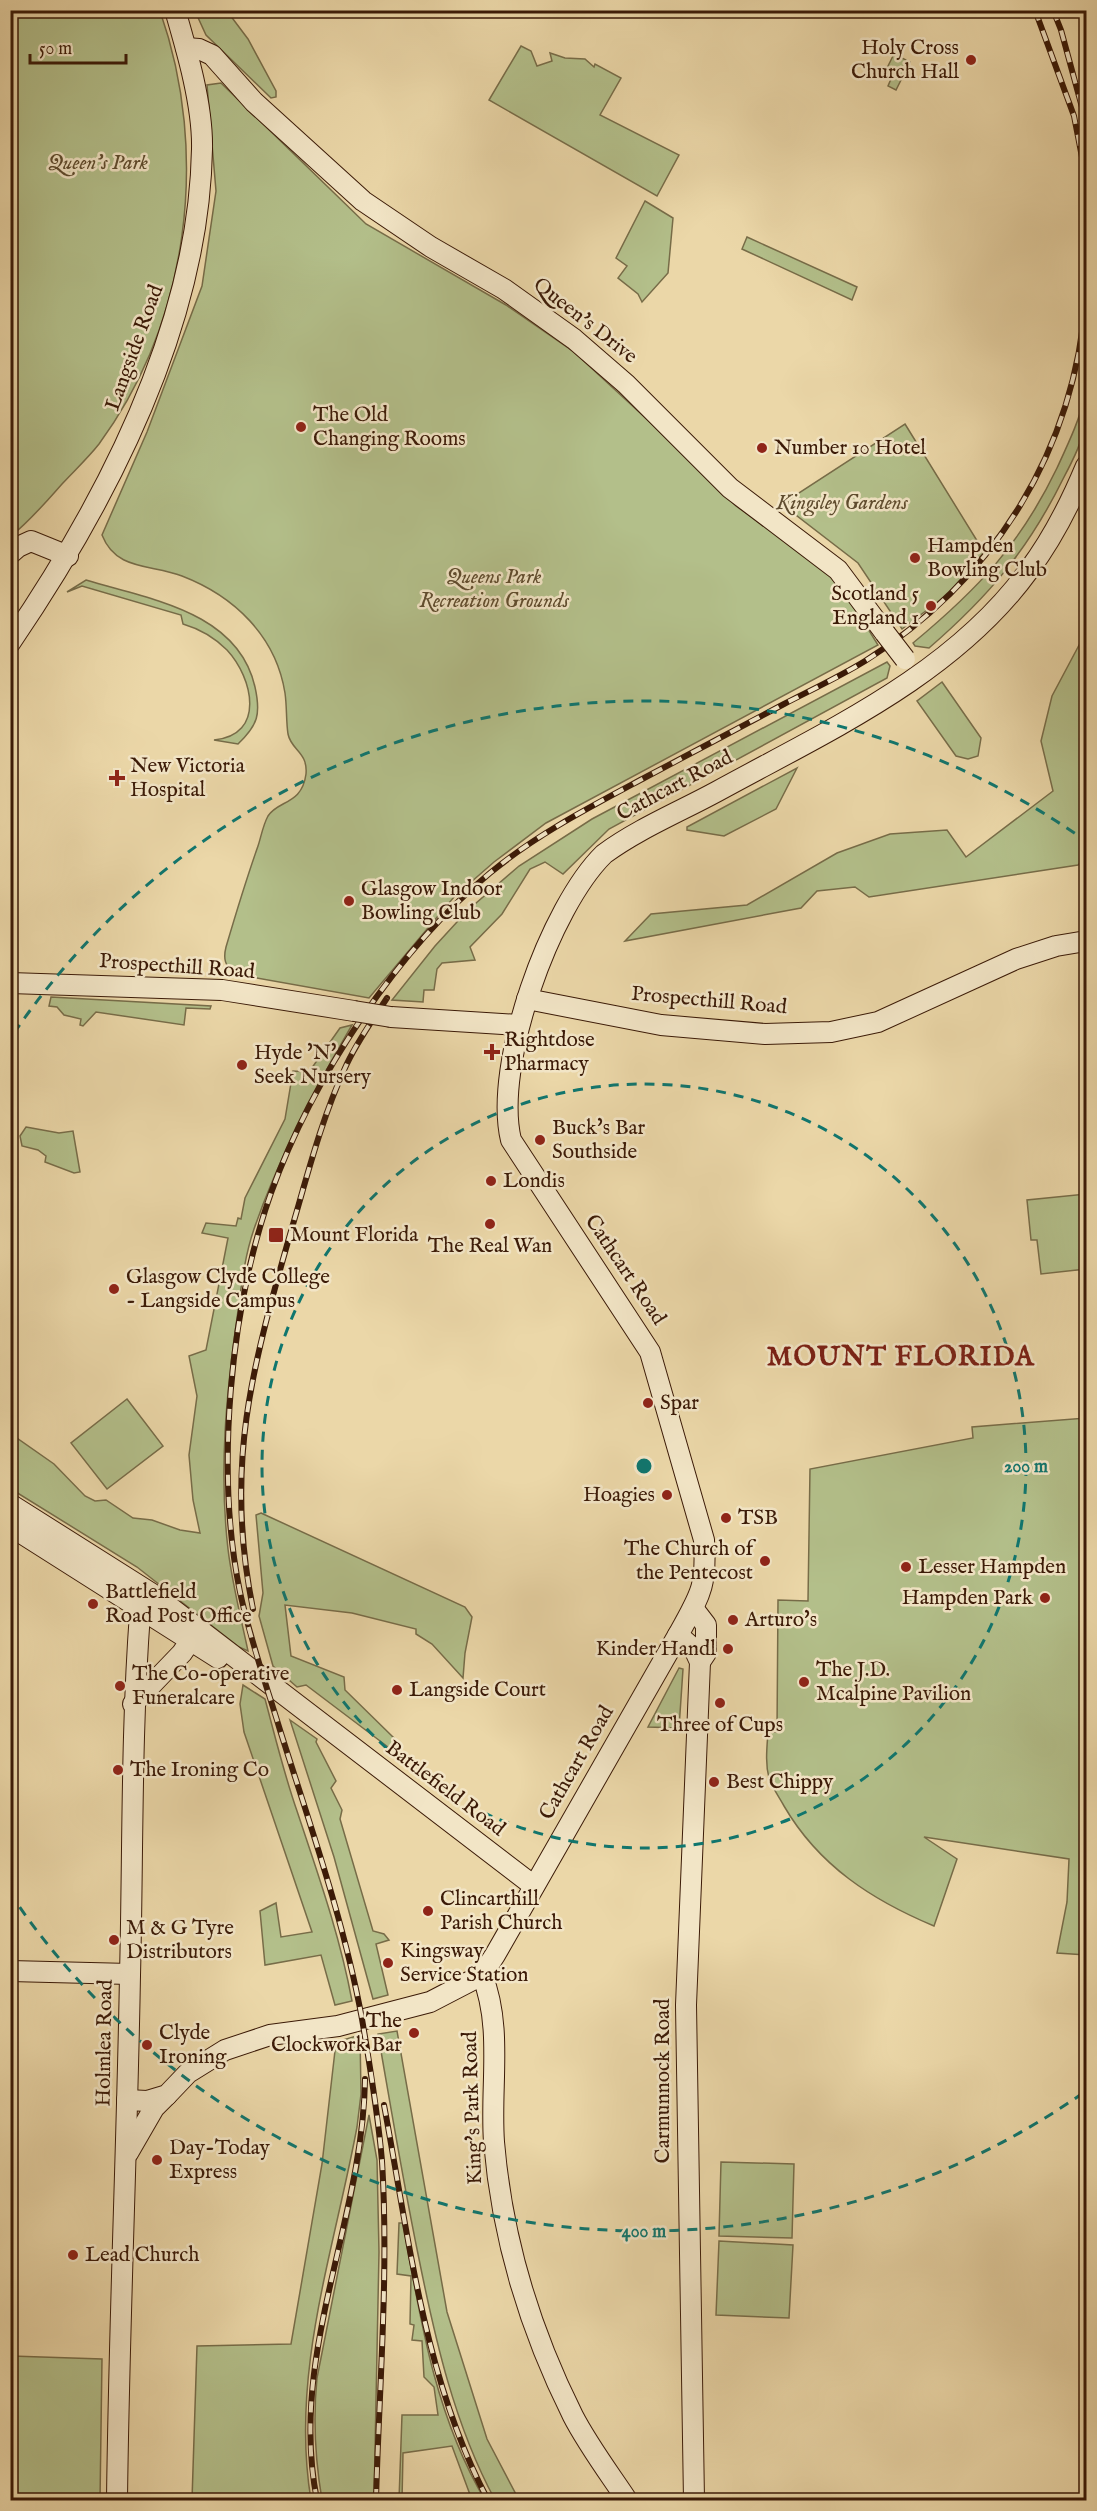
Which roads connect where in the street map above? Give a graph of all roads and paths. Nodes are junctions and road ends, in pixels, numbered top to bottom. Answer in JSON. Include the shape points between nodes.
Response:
{"nodes":[{"id":1,"x":175,"y":10,"type":"edge"},
{"id":2,"x":186,"y":48,"type":"junction"},
{"id":3,"x":1086,"y":466,"type":"edge"},
{"id":4,"x":10,"y":554,"type":"edge"},
{"id":5,"x":68,"y":556,"type":"junction"},
{"id":6,"x":10,"y":643,"type":"edge"},
{"id":7,"x":918,"y":676,"type":"junction"},
{"id":8,"x":1086,"y":941,"type":"edge"},
{"id":9,"x":10,"y":983,"type":"edge"},
{"id":10,"x":527,"y":999,"type":"junction"},
{"id":11,"x":518,"y":1025,"type":"junction"},
{"id":12,"x":10,"y":1504,"type":"edge"},
{"id":13,"x":10,"y":1526,"type":"edge"},
{"id":14,"x":78,"y":1556,"type":"junction"},
{"id":15,"x":161,"y":1600,"type":"junction"},
{"id":16,"x":693,"y":1608,"type":"junction"},
{"id":17,"x":142,"y":1609,"type":"junction"},
{"id":18,"x":195,"y":1634,"type":"junction"},
{"id":19,"x":678,"y":1635,"type":"junction"},
{"id":20,"x":700,"y":1662,"type":"junction"},
{"id":21,"x":133,"y":1704,"type":"junction"},
{"id":22,"x":534,"y":1886,"type":"junction"},
{"id":23,"x":10,"y":1971,"type":"edge"},
{"id":24,"x":130,"y":1974,"type":"junction"},
{"id":25,"x":482,"y":1975,"type":"junction"},
{"id":26,"x":166,"y":2095,"type":"junction"},
{"id":27,"x":127,"y":2100,"type":"junction"},
{"id":28,"x":127,"y":2155,"type":"junction"},
{"id":29,"x":692,"y":2498,"type":"edge"},
{"id":30,"x":117,"y":2500,"type":"edge"},
{"id":31,"x":627,"y":2500,"type":"edge"}],
"edges":[{"from":1,"to":2,"type":"street","name":"Langside Road"},
{"from":2,"to":5,"type":"street","name":"Langside Road","via":[[202,147],[195,237],[174,320],[122,451]]},
{"from":2,"to":7,"type":"street","name":"Queen's Drive","bridge":true,"via":[[212,55],[254,102],[363,201],[431,247],[504,289],[574,339],[626,384],[730,488],[838,570]]},
{"from":3,"to":7,"type":"street","name":"Cathcart Road","via":[[1055,529],[1028,571],[980,624]]},
{"from":4,"to":5,"type":"street","via":[[31,541]]},
{"from":5,"to":6,"type":"street","name":"Langside Road"},
{"from":7,"to":10,"type":"street","name":"Cathcart Road","via":[[604,854],[570,896]]},
{"from":8,"to":10,"type":"street","name":"Prospecthill Road","via":[[1016,959],[878,1022],[831,1032],[765,1034],[662,1025]]},
{"from":9,"to":11,"type":"street","name":"Prospecthill Road","bridge":true,"via":[[222,990],[391,1017]]},
{"from":10,"to":11,"type":"street","name":"Cathcart Road"},
{"from":11,"to":16,"type":"street","name":"Cathcart Road","via":[[510,1072],[511,1140],[650,1352],[704,1540],[706,1573]]},
{"from":12,"to":14,"type":"street","name":"Battlefield Road"},
{"from":13,"to":14,"type":"street","name":"Battlefield Road"},
{"from":14,"to":15,"type":"street","name":"Battlefield Road"},
{"from":14,"to":17,"type":"street","name":"Battlefield Road"},
{"from":15,"to":17,"type":"street"},
{"from":15,"to":18,"type":"street","name":"Battlefield Road"},
{"from":16,"to":19,"type":"street","name":"Cathcart Road"},
{"from":16,"to":20,"type":"street","name":"Carmunnock Road","via":[[706,1625],[706,1653]]},
{"from":17,"to":18,"type":"street","name":"Battlefield Road"},
{"from":17,"to":21,"type":"street","name":"Holmlea Road"},
{"from":18,"to":21,"type":"street"},
{"from":18,"to":22,"type":"street","name":"Battlefield Road"},
{"from":19,"to":20,"type":"street","via":[[694,1649]]},
{"from":19,"to":22,"type":"street","name":"Cathcart Road"},
{"from":20,"to":29,"type":"street","name":"Carmunnock Road","via":[[686,2005]]},
{"from":21,"to":24,"type":"street","name":"Holmlea Road"},
{"from":22,"to":25,"type":"street","name":"Cathcart Road"},
{"from":23,"to":24,"type":"street"},
{"from":24,"to":27,"type":"street","name":"Holmlea Road"},
{"from":25,"to":26,"type":"street","via":[[421,2005],[338,2026],[270,2035],[225,2050],[188,2073]]},
{"from":25,"to":31,"type":"street","name":"King's Park Road","via":[[494,2026],[494,2140],[511,2251],[533,2325],[574,2418]]},
{"from":26,"to":27,"type":"street","via":[[147,2101]]},
{"from":26,"to":28,"type":"street"},
{"from":27,"to":28,"type":"street","name":"Holmlea Road"},
{"from":28,"to":30,"type":"street","name":"Holmlea Road"}]}
